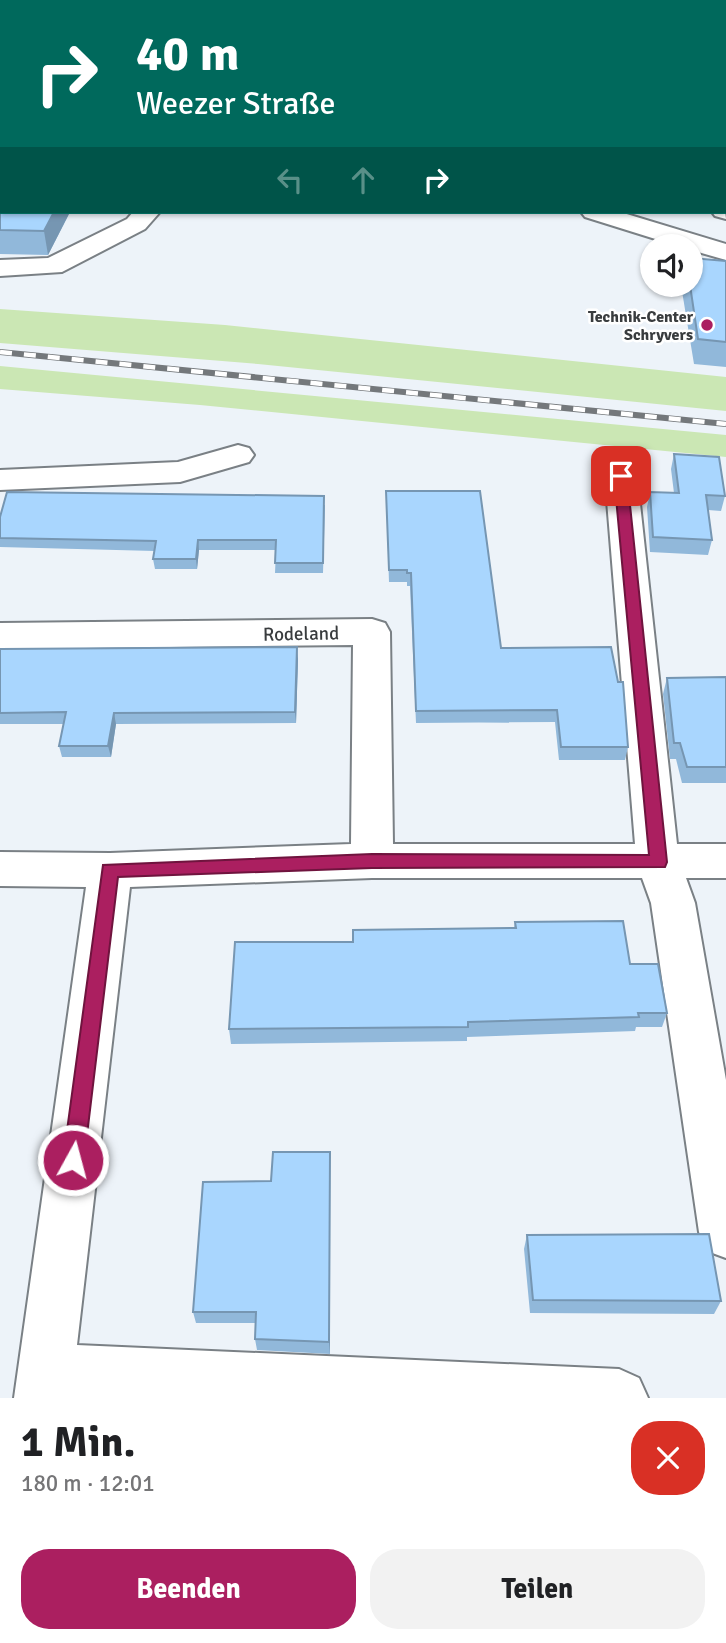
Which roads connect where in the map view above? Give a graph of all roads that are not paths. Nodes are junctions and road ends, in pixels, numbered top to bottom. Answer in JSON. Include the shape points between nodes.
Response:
{"nodes":[{"id":1,"x":145,"y":214,"type":"edge"},
{"id":2,"x":601,"y":214,"type":"edge"},
{"id":3,"x":726,"y":252,"type":"edge"},
{"id":4,"x":0,"y":268,"type":"edge"},
{"id":5,"x":238,"y":455,"type":"dead end"},
{"id":6,"x":621,"y":476,"type":"dead end"},
{"id":7,"x":0,"y":480,"type":"edge"},
{"id":8,"x":0,"y":636,"type":"edge"},
{"id":9,"x":372,"y":861,"type":"junction"},
{"id":10,"x":726,"y":861,"type":"edge"},
{"id":11,"x":658,"y":862,"type":"junction"},
{"id":12,"x":0,"y":869,"type":"edge"},
{"id":13,"x":110,"y":870,"type":"junction"},
{"id":14,"x":726,"y":1232,"type":"edge"},
{"id":15,"x":45,"y":1385,"type":"edge"},
{"id":16,"x":620,"y":1398,"type":"edge"}],
"edges":[{"from":1,"to":4,"type":"street","via":[[136,224],[53,266]]},
{"from":2,"to":3,"type":"street"},
{"from":5,"to":7,"type":"street","via":[[180,472]]},
{"from":6,"to":11,"type":"street"},
{"from":8,"to":9,"type":"street","name":"Rodeland","via":[[372,632]]},
{"from":9,"to":11,"type":"street"},
{"from":9,"to":13,"type":"street"},
{"from":10,"to":11,"type":"street"},
{"from":11,"to":14,"type":"street","via":[[673,903]]},
{"from":12,"to":13,"type":"street"},
{"from":13,"to":15,"type":"street"},
{"from":15,"to":16,"type":"street"}]}
